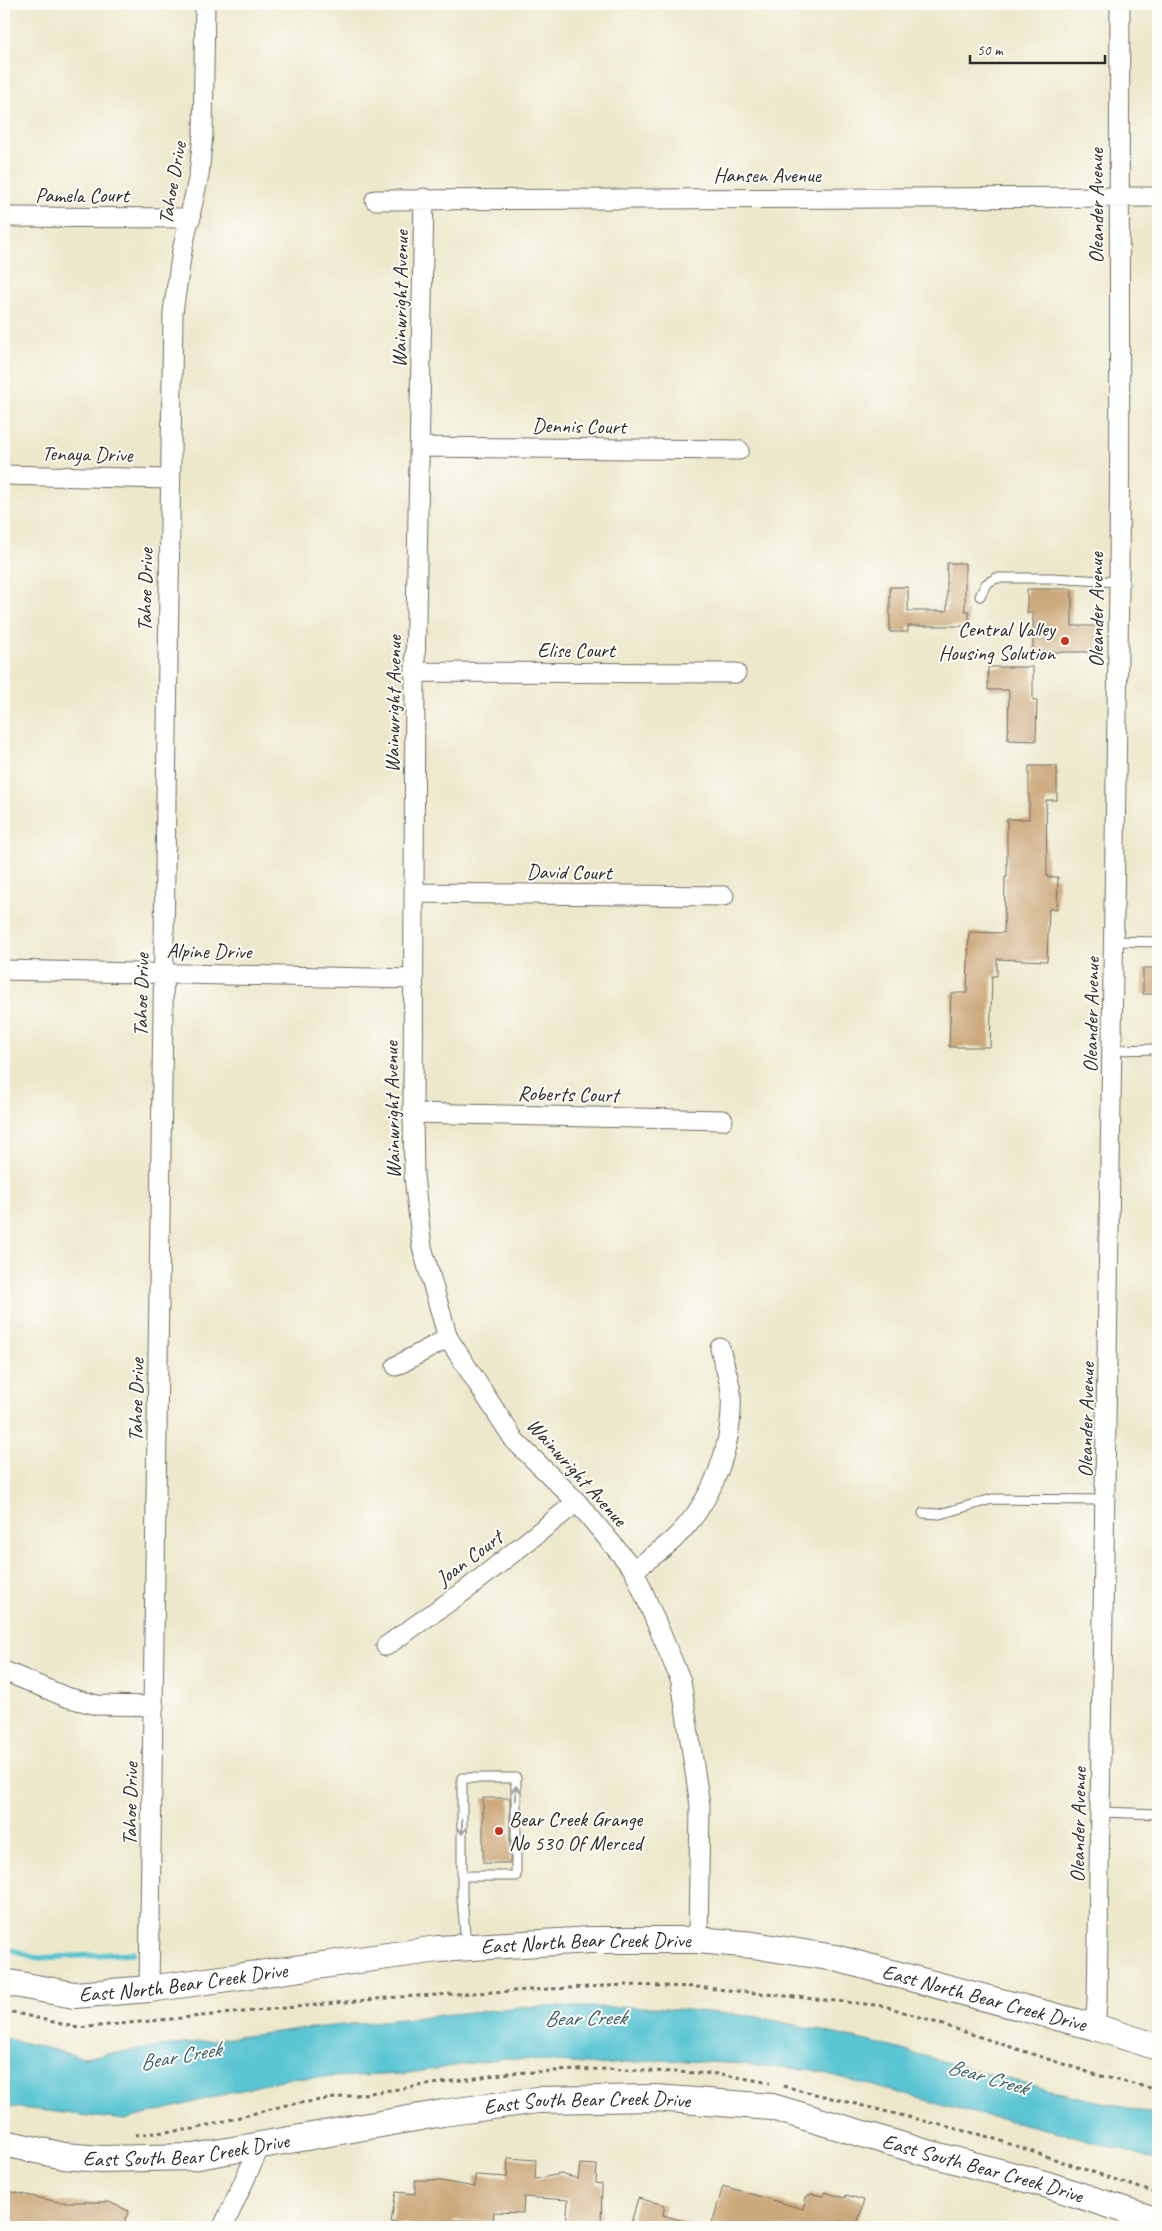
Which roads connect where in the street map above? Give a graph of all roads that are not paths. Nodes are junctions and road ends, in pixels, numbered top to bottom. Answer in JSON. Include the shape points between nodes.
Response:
{"nodes":[{"id":1,"x":205,"y":4,"type":"edge"},
{"id":2,"x":1120,"y":4,"type":"edge"},
{"id":3,"x":1158,"y":196,"type":"edge"},
{"id":4,"x":1118,"y":197,"type":"junction"},
{"id":5,"x":424,"y":198,"type":"junction"},
{"id":6,"x":375,"y":200,"type":"dead end"},
{"id":7,"x":4,"y":217,"type":"edge"},
{"id":8,"x":191,"y":218,"type":"junction"},
{"id":9,"x":420,"y":447,"type":"junction"},
{"id":10,"x":738,"y":450,"type":"dead end"},
{"id":11,"x":4,"y":475,"type":"edge"},
{"id":12,"x":169,"y":478,"type":"junction"},
{"id":13,"x":1119,"y":582,"type":"junction"},
{"id":14,"x":980,"y":596,"type":"dead end"},
{"id":15,"x":415,"y":672,"type":"junction"},
{"id":16,"x":736,"y":673,"type":"dead end"},
{"id":17,"x":414,"y":893,"type":"junction"},
{"id":18,"x":724,"y":896,"type":"dead end"},
{"id":19,"x":1115,"y":941,"type":"junction"},
{"id":20,"x":1158,"y":942,"type":"edge"},
{"id":21,"x":4,"y":970,"type":"edge"},
{"id":22,"x":164,"y":973,"type":"junction"},
{"id":23,"x":414,"y":979,"type":"junction"},
{"id":24,"x":1158,"y":1049,"type":"edge"},
{"id":25,"x":1113,"y":1050,"type":"junction"},
{"id":26,"x":413,"y":1113,"type":"junction"},
{"id":27,"x":723,"y":1120,"type":"dead end"},
{"id":28,"x":448,"y":1338,"type":"junction"},
{"id":29,"x":720,"y":1348,"type":"dead end"},
{"id":30,"x":396,"y":1366,"type":"dead end"},
{"id":31,"x":1107,"y":1500,"type":"junction"},
{"id":32,"x":577,"y":1502,"type":"junction"},
{"id":33,"x":923,"y":1513,"type":"dead end"},
{"id":34,"x":634,"y":1570,"type":"junction"},
{"id":35,"x":386,"y":1646,"type":"dead end"},
{"id":36,"x":4,"y":1671,"type":"edge"},
{"id":37,"x":154,"y":1706,"type":"junction"},
{"id":38,"x":1101,"y":1812,"type":"junction"},
{"id":39,"x":1158,"y":1814,"type":"edge"},
{"id":40,"x":462,"y":1876,"type":"junction"},
{"id":41,"x":698,"y":1940,"type":"junction"},
{"id":42,"x":466,"y":1948,"type":"junction"},
{"id":43,"x":4,"y":1982,"type":"edge"},
{"id":44,"x":150,"y":1989,"type":"junction"},
{"id":45,"x":1095,"y":2027,"type":"junction"},
{"id":46,"x":1158,"y":2047,"type":"edge"},
{"id":47,"x":4,"y":2143,"type":"edge"},
{"id":48,"x":261,"y":2144,"type":"junction"},
{"id":49,"x":1158,"y":2221,"type":"edge"},
{"id":50,"x":223,"y":2227,"type":"edge"}],
"edges":[{"from":1,"to":8,"type":"street","name":"Tahoe Drive","via":[[203,134]]},
{"from":2,"to":4,"type":"street","name":"Oleander Avenue"},
{"from":3,"to":4,"type":"street","name":"Hansen Avenue"},
{"from":4,"to":5,"type":"street","name":"Hansen Avenue"},
{"from":4,"to":13,"type":"street","name":"Oleander Avenue"},
{"from":5,"to":6,"type":"street","name":"Hansen Avenue"},
{"from":5,"to":9,"type":"street","name":"Wainwright Avenue"},
{"from":7,"to":8,"type":"street","name":"Pamela Court"},
{"from":8,"to":12,"type":"street","name":"Tahoe Drive","via":[[182,251],[173,312]]},
{"from":9,"to":10,"type":"street","name":"Dennis Court"},
{"from":9,"to":15,"type":"street","name":"Wainwright Avenue"},
{"from":11,"to":12,"type":"street","name":"Tenaya Drive"},
{"from":12,"to":22,"type":"street","name":"Tahoe Drive"},
{"from":13,"to":14,"type":"lane","via":[[996,578],[986,584]]},
{"from":13,"to":19,"type":"street","name":"Oleander Avenue"},
{"from":15,"to":16,"type":"street","name":"Elise Court"},
{"from":15,"to":17,"type":"street","name":"Wainwright Avenue"},
{"from":17,"to":18,"type":"street","name":"David Court"},
{"from":17,"to":23,"type":"street","name":"Wainwright Avenue"},
{"from":19,"to":20,"type":"lane"},
{"from":19,"to":25,"type":"street","name":"Oleander Avenue"},
{"from":21,"to":22,"type":"street","name":"Alpine Drive"},
{"from":22,"to":23,"type":"street","name":"Alpine Drive"},
{"from":22,"to":37,"type":"street","name":"Tahoe Drive"},
{"from":23,"to":26,"type":"street","name":"Wainwright Avenue"},
{"from":24,"to":25,"type":"lane"},
{"from":25,"to":31,"type":"street","name":"Oleander Avenue"},
{"from":26,"to":27,"type":"street","name":"Roberts Court"},
{"from":26,"to":28,"type":"street","name":"Wainwright Avenue","via":[[414,1176],[422,1247]]},
{"from":28,"to":30,"type":"street"},
{"from":28,"to":32,"type":"street","name":"Wainwright Avenue","via":[[514,1440]]},
{"from":29,"to":34,"type":"street","via":[[731,1392],[724,1456],[700,1508],[676,1537]]},
{"from":31,"to":33,"type":"lane","via":[[992,1499],[940,1514]]},
{"from":31,"to":38,"type":"street","name":"Oleander Avenue"},
{"from":32,"to":34,"type":"street","name":"Wainwright Avenue"},
{"from":32,"to":35,"type":"street","name":"Joan Court","via":[[466,1590]]},
{"from":34,"to":41,"type":"street","name":"Wainwright Avenue","via":[[681,1682],[700,1805]]},
{"from":36,"to":37,"type":"street","via":[[66,1697],[97,1705]]},
{"from":37,"to":44,"type":"street","name":"Tahoe Drive"},
{"from":38,"to":39,"type":"lane"},
{"from":38,"to":45,"type":"street","name":"Oleander Avenue"},
{"from":40,"to":40,"type":"lane","one_way":true,"via":[[516,1876],[516,1778],[462,1778]]},
{"from":40,"to":42,"type":"lane"},
{"from":41,"to":42,"type":"street","name":"East North Bear Creek Drive","via":[[591,1940]]},
{"from":41,"to":45,"type":"street","name":"East North Bear Creek Drive","via":[[835,1958]]},
{"from":42,"to":44,"type":"street","name":"East North Bear Creek Drive","via":[[428,1950]]},
{"from":43,"to":44,"type":"street","name":"East North Bear Creek Drive","via":[[74,1996]]},
{"from":45,"to":46,"type":"street","name":"East North Bear Creek Drive"},
{"from":47,"to":48,"type":"street","name":"East South Bear Creek Drive","via":[[64,2156],[101,2159],[193,2156]]},
{"from":48,"to":49,"type":"street","name":"East South Bear Creek Drive","via":[[537,2100],[656,2098],[772,2107],[1045,2184]]},
{"from":48,"to":50,"type":"street"}]}
